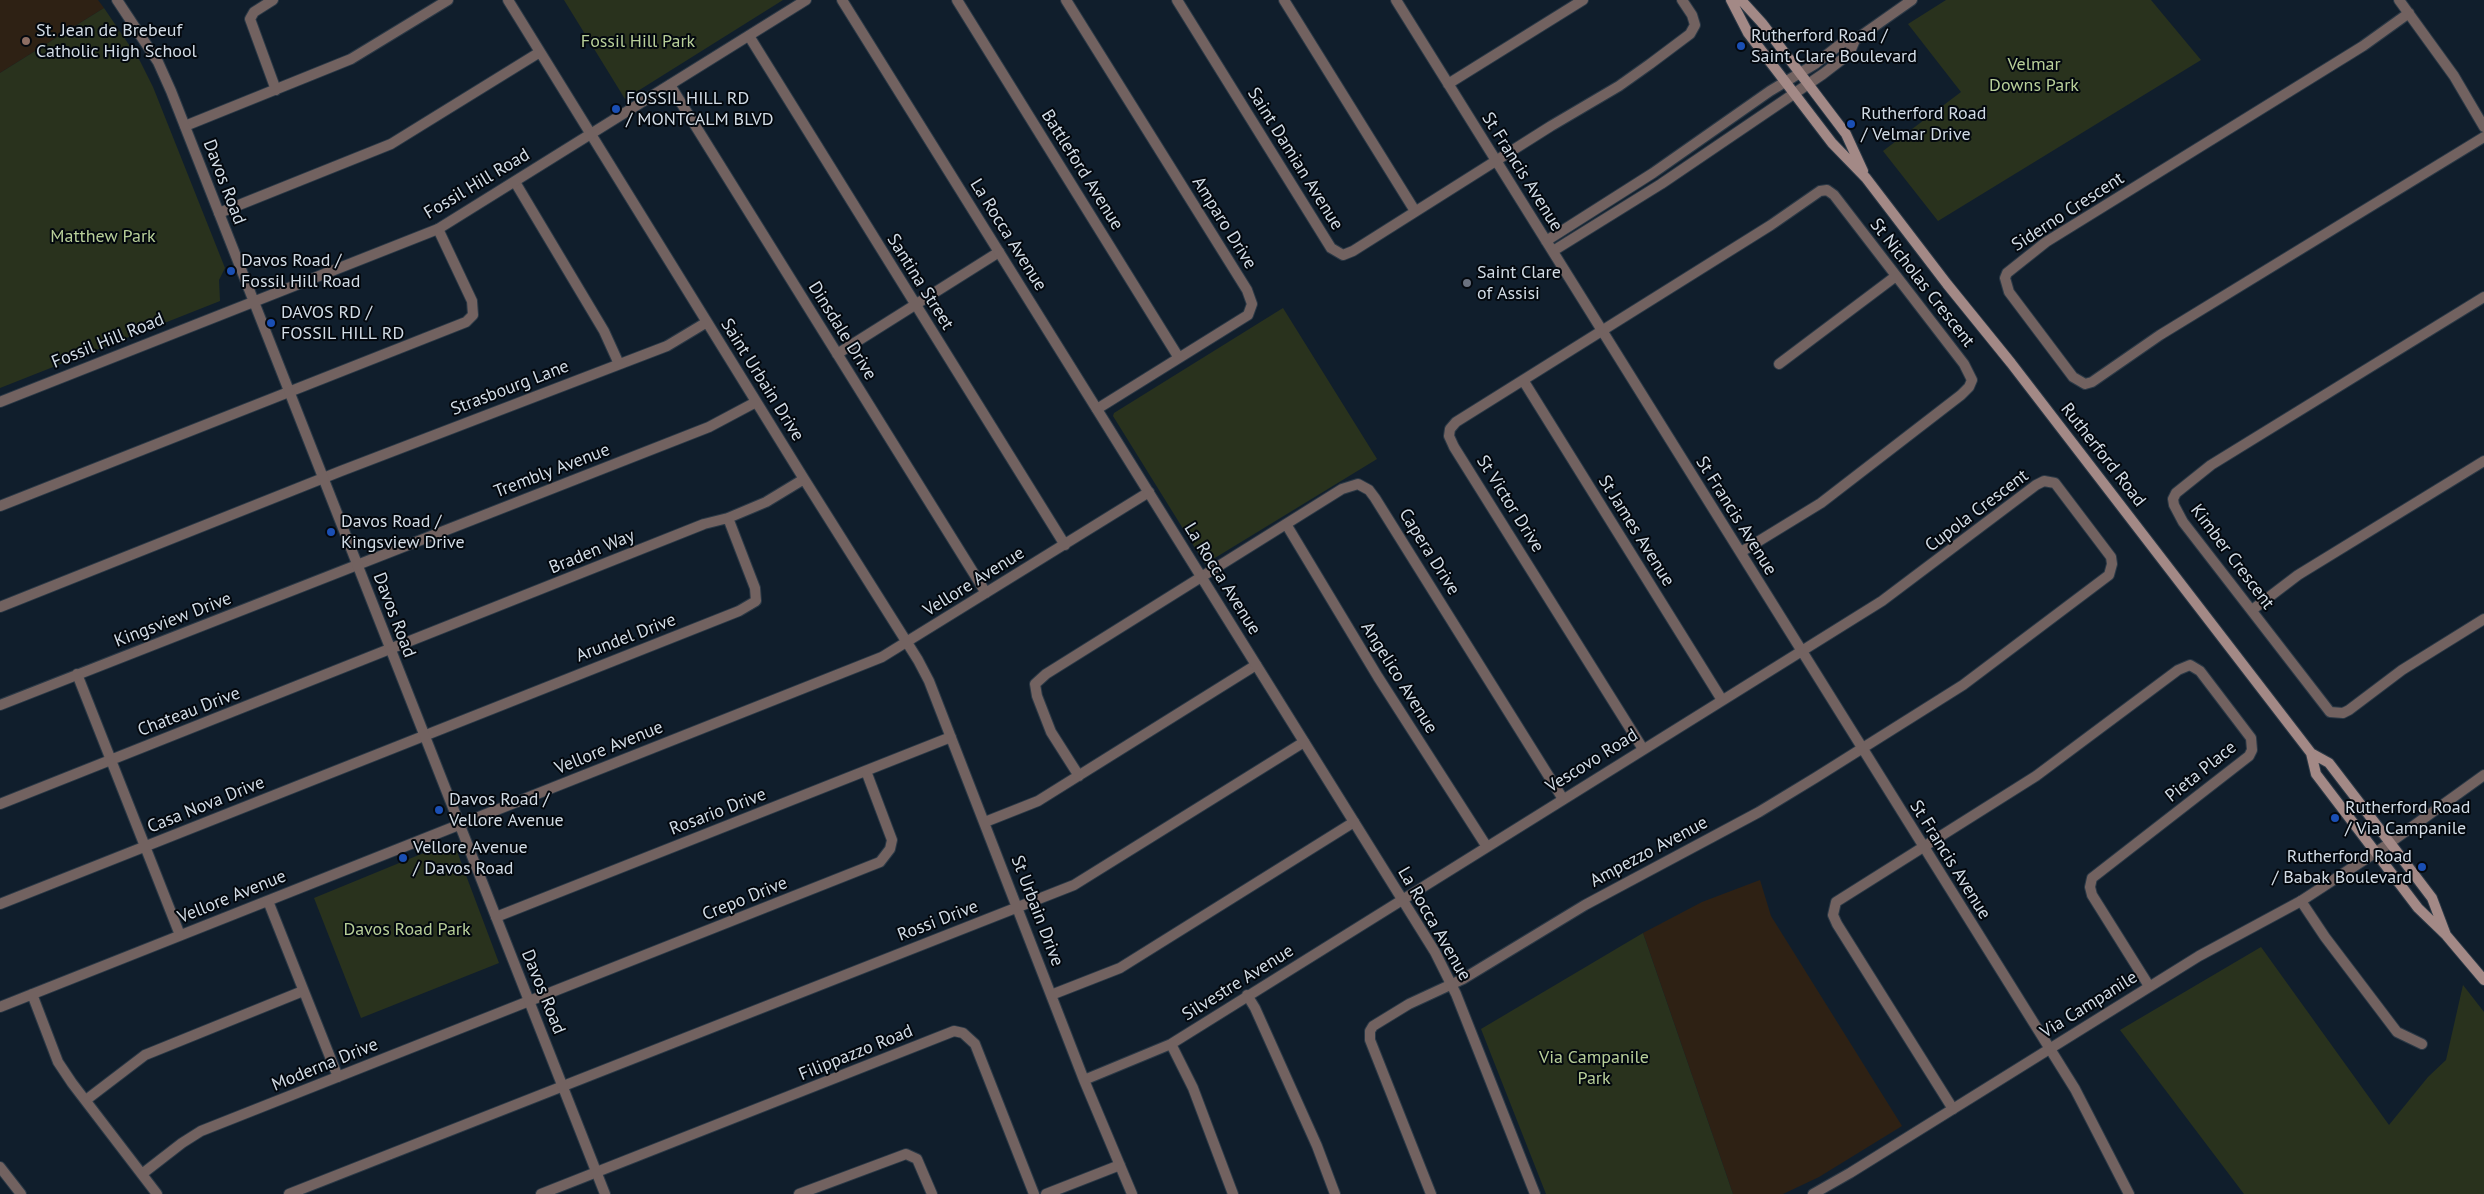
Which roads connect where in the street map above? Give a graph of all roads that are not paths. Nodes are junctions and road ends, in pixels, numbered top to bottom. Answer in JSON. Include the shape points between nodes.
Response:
{"nodes":[{"id":1,"x":117,"y":0,"type":"edge"},
{"id":2,"x":273,"y":0,"type":"edge"},
{"id":3,"x":448,"y":0,"type":"edge"},
{"id":4,"x":508,"y":0,"type":"edge"},
{"id":5,"x":806,"y":0,"type":"edge"},
{"id":6,"x":842,"y":0,"type":"edge"},
{"id":7,"x":957,"y":0,"type":"edge"},
{"id":8,"x":1066,"y":0,"type":"edge"},
{"id":9,"x":1177,"y":0,"type":"edge"},
{"id":10,"x":1284,"y":0,"type":"edge"},
{"id":11,"x":1583,"y":0,"type":"edge"},
{"id":12,"x":1682,"y":0,"type":"edge"},
{"id":13,"x":1731,"y":0,"type":"edge"},
{"id":14,"x":1741,"y":0,"type":"edge"},
{"id":15,"x":1912,"y":0,"type":"edge"},
{"id":16,"x":2399,"y":0,"type":"edge"},
{"id":17,"x":1399,"y":1,"type":"edge"},
{"id":18,"x":2409,"y":13,"type":"junction"},
{"id":19,"x":749,"y":36,"type":"junction"},
{"id":20,"x":1854,"y":40,"type":"junction"},
{"id":21,"x":540,"y":52,"type":"junction"},
{"id":22,"x":1800,"y":73,"type":"junction"},
{"id":23,"x":1785,"y":82,"type":"junction"},
{"id":24,"x":1448,"y":84,"type":"junction"},
{"id":25,"x":1808,"y":84,"type":"junction"},
{"id":26,"x":670,"y":85,"type":"junction"},
{"id":27,"x":276,"y":90,"type":"junction"},
{"id":28,"x":1794,"y":93,"type":"junction"},
{"id":29,"x":185,"y":126,"type":"junction"},
{"id":30,"x":2484,"y":127,"type":"edge"},
{"id":31,"x":592,"y":134,"type":"junction"},
{"id":32,"x":2484,"y":137,"type":"edge"},
{"id":33,"x":1496,"y":161,"type":"junction"},
{"id":34,"x":1866,"y":178,"type":"junction"},
{"id":35,"x":515,"y":182,"type":"junction"},
{"id":36,"x":1415,"y":211,"type":"junction"},
{"id":37,"x":219,"y":213,"type":"junction"},
{"id":38,"x":438,"y":229,"type":"junction"},
{"id":39,"x":1546,"y":241,"type":"junction"},
{"id":40,"x":1552,"y":251,"type":"junction"},
{"id":41,"x":999,"y":252,"type":"junction"},
{"id":42,"x":1896,"y":276,"type":"junction"},
{"id":43,"x":2484,"y":297,"type":"edge"},
{"id":44,"x":254,"y":301,"type":"junction"},
{"id":45,"x":915,"y":304,"type":"junction"},
{"id":46,"x":707,"y":322,"type":"junction"},
{"id":47,"x":1602,"y":331,"type":"junction"},
{"id":48,"x":837,"y":354,"type":"junction"},
{"id":49,"x":1179,"y":358,"type":"junction"},
{"id":50,"x":619,"y":364,"type":"junction"},
{"id":51,"x":1779,"y":364,"type":"dead end"},
{"id":52,"x":1523,"y":380,"type":"junction"},
{"id":53,"x":289,"y":392,"type":"junction"},
{"id":54,"x":0,"y":402,"type":"edge"},
{"id":55,"x":756,"y":402,"type":"junction"},
{"id":56,"x":1097,"y":409,"type":"junction"},
{"id":57,"x":2484,"y":461,"type":"edge"},
{"id":58,"x":323,"y":478,"type":"junction"},
{"id":59,"x":804,"y":479,"type":"junction"},
{"id":60,"x":1148,"y":492,"type":"junction"},
{"id":61,"x":0,"y":506,"type":"edge"},
{"id":62,"x":728,"y":518,"type":"junction"},
{"id":63,"x":1286,"y":524,"type":"junction"},
{"id":64,"x":1064,"y":545,"type":"junction"},
{"id":65,"x":1740,"y":552,"type":"junction"},
{"id":66,"x":357,"y":564,"type":"junction"},
{"id":67,"x":1201,"y":577,"type":"junction"},
{"id":68,"x":986,"y":593,"type":"junction"},
{"id":69,"x":0,"y":607,"type":"edge"},
{"id":70,"x":2252,"y":610,"type":"junction"},
{"id":71,"x":2484,"y":619,"type":"edge"},
{"id":72,"x":907,"y":642,"type":"junction"},
{"id":73,"x":390,"y":650,"type":"junction"},
{"id":74,"x":1801,"y":652,"type":"junction"},
{"id":75,"x":1256,"y":665,"type":"junction"},
{"id":76,"x":77,"y":674,"type":"junction"},
{"id":77,"x":1722,"y":700,"type":"junction"},
{"id":78,"x":0,"y":704,"type":"edge"},
{"id":79,"x":425,"y":736,"type":"junction"},
{"id":80,"x":951,"y":736,"type":"junction"},
{"id":81,"x":1304,"y":742,"type":"junction"},
{"id":82,"x":1643,"y":749,"type":"junction"},
{"id":83,"x":1862,"y":749,"type":"junction"},
{"id":84,"x":2311,"y":754,"type":"junction"},
{"id":85,"x":111,"y":760,"type":"junction"},
{"id":86,"x":866,"y":771,"type":"junction"},
{"id":87,"x":2484,"y":775,"type":"edge"},
{"id":88,"x":1079,"y":776,"type":"junction"},
{"id":89,"x":1563,"y":799,"type":"junction"},
{"id":90,"x":0,"y":804,"type":"edge"},
{"id":91,"x":985,"y":822,"type":"junction"},
{"id":92,"x":1354,"y":822,"type":"junction"},
{"id":93,"x":460,"y":825,"type":"junction"},
{"id":94,"x":145,"y":847,"type":"junction"},
{"id":95,"x":1487,"y":847,"type":"junction"},
{"id":96,"x":1922,"y":847,"type":"junction"},
{"id":97,"x":2383,"y":847,"type":"junction"},
{"id":98,"x":1402,"y":899,"type":"junction"},
{"id":99,"x":2301,"y":900,"type":"junction"},
{"id":100,"x":268,"y":901,"type":"junction"},
{"id":101,"x":0,"y":904,"type":"edge"},
{"id":102,"x":1018,"y":907,"type":"junction"},
{"id":103,"x":496,"y":917,"type":"junction"},
{"id":104,"x":2446,"y":935,"type":"junction"},
{"id":105,"x":180,"y":936,"type":"junction"},
{"id":106,"x":2484,"y":980,"type":"edge"},
{"id":107,"x":1452,"y":985,"type":"junction"},
{"id":108,"x":2149,"y":986,"type":"junction"},
{"id":109,"x":303,"y":991,"type":"junction"},
{"id":110,"x":32,"y":994,"type":"junction"},
{"id":111,"x":1052,"y":995,"type":"junction"},
{"id":112,"x":1247,"y":996,"type":"junction"},
{"id":113,"x":529,"y":1002,"type":"junction"},
{"id":114,"x":0,"y":1006,"type":"edge"},
{"id":115,"x":1171,"y":1044,"type":"junction"},
{"id":116,"x":2422,"y":1044,"type":"dead end"},
{"id":117,"x":2049,"y":1049,"type":"junction"},
{"id":118,"x":338,"y":1077,"type":"junction"},
{"id":119,"x":1084,"y":1080,"type":"junction"},
{"id":120,"x":562,"y":1086,"type":"junction"},
{"id":121,"x":86,"y":1100,"type":"junction"},
{"id":122,"x":1952,"y":1109,"type":"junction"},
{"id":123,"x":1120,"y":1165,"type":"junction"},
{"id":124,"x":0,"y":1167,"type":"edge"},
{"id":125,"x":596,"y":1172,"type":"junction"},
{"id":126,"x":142,"y":1174,"type":"junction"},
{"id":127,"x":21,"y":1194,"type":"edge"},
{"id":128,"x":158,"y":1194,"type":"edge"},
{"id":129,"x":289,"y":1194,"type":"edge"},
{"id":130,"x":541,"y":1194,"type":"edge"},
{"id":131,"x":605,"y":1194,"type":"edge"},
{"id":132,"x":799,"y":1194,"type":"edge"},
{"id":133,"x":932,"y":1194,"type":"edge"},
{"id":134,"x":1034,"y":1194,"type":"edge"},
{"id":135,"x":1046,"y":1194,"type":"edge"},
{"id":136,"x":1132,"y":1194,"type":"edge"},
{"id":137,"x":1233,"y":1194,"type":"edge"},
{"id":138,"x":1335,"y":1194,"type":"edge"},
{"id":139,"x":1431,"y":1194,"type":"edge"},
{"id":140,"x":1534,"y":1194,"type":"edge"},
{"id":141,"x":1813,"y":1194,"type":"edge"},
{"id":142,"x":2129,"y":1194,"type":"edge"}],
"edges":[{"from":1,"to":29,"type":"street","name":"Davos Road","via":[[158,62]]},
{"from":2,"to":27,"type":"street","via":[[254,12],[250,19]]},
{"from":3,"to":27,"type":"street","via":[[351,59]]},
{"from":4,"to":21,"type":"street","name":"Saint Urbain Drive"},
{"from":5,"to":19,"type":"street","name":"Fossil Hill Road"},
{"from":6,"to":41,"type":"street","name":"La Rocca Avenue"},
{"from":7,"to":49,"type":"street","name":"Battleford Avenue"},
{"from":8,"to":49,"type":"street","name":"Amparo Drive","via":[[1247,290],[1252,304],[1248,315]]},
{"from":9,"to":36,"type":"street","name":"Saint Damian Avenue","via":[[1331,248],[1343,255],[1353,251]]},
{"from":10,"to":36,"type":"street"},
{"from":11,"to":24,"type":"street"},
{"from":12,"to":33,"type":"street","name":"Saint Damian Avenue","via":[[1695,25],[1690,34],[1619,86]]},
{"from":13,"to":23,"type":"main road","name":"Rutherford Road","via":[[1748,33]]},
{"from":14,"to":22,"type":"main road","name":"Rutherford Road"},
{"from":15,"to":20,"type":"street"},
{"from":16,"to":18,"type":"street"},
{"from":17,"to":24,"type":"street","name":"St Francis Avenue"},
{"from":18,"to":30,"type":"street","via":[[2454,76]]},
{"from":18,"to":32,"type":"street","name":"Siderno Crescent","via":[[2363,46],[2046,242],[2007,273],[2005,278],[2009,292],[2073,377],[2085,384],[2092,382],[2160,335]]},
{"from":19,"to":26,"type":"street","name":"Fossil Hill Road"},
{"from":19,"to":45,"type":"street","name":"Santina Street"},
{"from":20,"to":22,"type":"street","via":[[1842,43]]},
{"from":20,"to":25,"type":"street","via":[[1849,54]]},
{"from":21,"to":31,"type":"street","name":"Saint Urbain Drive"},
{"from":21,"to":37,"type":"street","via":[[391,144]]},
{"from":22,"to":23,"type":"street"},
{"from":22,"to":25,"type":"main road","name":"Rutherford Road"},
{"from":23,"to":28,"type":"main road","name":"Rutherford Road"},
{"from":23,"to":39,"type":"street","via":[[1653,173]]},
{"from":24,"to":33,"type":"street","name":"St Francis Avenue"},
{"from":25,"to":28,"type":"street"},
{"from":25,"to":34,"type":"main road","name":"Rutherford Road","via":[[1846,134]]},
{"from":26,"to":31,"type":"street","name":"Fossil Hill Road"},
{"from":26,"to":48,"type":"street","name":"Dinsdale Drive"},
{"from":27,"to":29,"type":"street"},
{"from":28,"to":34,"type":"main road","name":"Rutherford Road","via":[[1832,143]]},
{"from":28,"to":40,"type":"street","via":[[1689,166]]},
{"from":29,"to":37,"type":"street","name":"Davos Road"},
{"from":31,"to":35,"type":"street","name":"Fossil Hill Road"},
{"from":31,"to":46,"type":"street","name":"Saint Urbain Drive"},
{"from":33,"to":36,"type":"street","name":"Saint Damian Avenue"},
{"from":33,"to":39,"type":"street","name":"St Francis Avenue"},
{"from":34,"to":84,"type":"main road","name":"Rutherford Road"},
{"from":35,"to":38,"type":"street","name":"Fossil Hill Road"},
{"from":35,"to":50,"type":"street","via":[[604,331]]},
{"from":37,"to":44,"type":"street","name":"Davos Road"},
{"from":38,"to":44,"type":"street","name":"Fossil Hill Road"},
{"from":38,"to":53,"type":"street","via":[[472,301],[473,314],[466,322]]},
{"from":39,"to":40,"type":"street","name":"St Francis Avenue"},
{"from":40,"to":47,"type":"street","name":"St Francis Avenue"},
{"from":41,"to":45,"type":"street"},
{"from":41,"to":56,"type":"street","name":"La Rocca Avenue"},
{"from":42,"to":47,"type":"street","name":"St Nicholas Crescent","via":[[1834,195],[1827,190],[1820,191]]},
{"from":42,"to":51,"type":"street"},
{"from":42,"to":65,"type":"street","name":"St Nicholas Crescent","via":[[1969,370],[1972,380],[1969,387],[1821,503]]},
{"from":43,"to":70,"type":"street","name":"Kimber Crescent","via":[[2211,466],[2176,493],[2173,499],[2178,514]]},
{"from":44,"to":53,"type":"street","name":"Davos Road"},
{"from":44,"to":54,"type":"street","name":"Fossil Hill Road"},
{"from":45,"to":48,"type":"street"},
{"from":45,"to":64,"type":"street","name":"Santina Street"},
{"from":46,"to":50,"type":"street","name":"Strasbourg Lane","via":[[674,342]]},
{"from":46,"to":55,"type":"street","name":"Saint Urbain Drive"},
{"from":47,"to":52,"type":"street","name":"St Victor Drive"},
{"from":47,"to":65,"type":"street","name":"St Francis Avenue"},
{"from":48,"to":68,"type":"street","name":"Dinsdale Drive"},
{"from":49,"to":56,"type":"street","name":"Amparo Drive"},
{"from":50,"to":58,"type":"street","name":"Strasbourg Lane"},
{"from":52,"to":77,"type":"street","name":"St James Avenue"},
{"from":52,"to":82,"type":"street","name":"St Victor Drive","via":[[1456,422],[1449,436]]},
{"from":53,"to":58,"type":"street","name":"Davos Road"},
{"from":53,"to":61,"type":"street"},
{"from":55,"to":59,"type":"street","name":"Saint Urbain Drive"},
{"from":55,"to":66,"type":"street","name":"Trembly Avenue","via":[[709,427]]},
{"from":56,"to":60,"type":"street","name":"La Rocca Avenue"},
{"from":57,"to":70,"type":"street","via":[[2298,575]]},
{"from":58,"to":66,"type":"street","name":"Davos Road"},
{"from":58,"to":69,"type":"street","name":"Strasbourg Lane"},
{"from":59,"to":62,"type":"street","name":"Braden Way","via":[[766,502]]},
{"from":59,"to":72,"type":"street","name":"Saint Urbain Drive"},
{"from":60,"to":64,"type":"street","name":"Vellore Avenue"},
{"from":60,"to":67,"type":"street","name":"La Rocca Avenue"},
{"from":62,"to":73,"type":"street","name":"Braden Way","via":[[704,524]]},
{"from":62,"to":79,"type":"street","name":"Arundel Drive","via":[[755,588],[756,601],[739,611]]},
{"from":63,"to":67,"type":"street","name":"Capera Drive"},
{"from":63,"to":89,"type":"street","name":"Capera Drive","via":[[1352,484],[1363,485],[1369,490]]},
{"from":63,"to":95,"type":"street","name":"Angelico Avenue","via":[[1378,677]]},
{"from":64,"to":68,"type":"street","name":"Vellore Avenue"},
{"from":65,"to":74,"type":"street","name":"St Francis Avenue"},
{"from":66,"to":73,"type":"street","name":"Davos Road"},
{"from":66,"to":76,"type":"street","name":"Kingsview Drive"},
{"from":67,"to":75,"type":"street","name":"La Rocca Avenue"},
{"from":67,"to":88,"type":"street","name":"Capera Drive","via":[[1035,684],[1051,732]]},
{"from":68,"to":72,"type":"street","name":"Vellore Avenue"},
{"from":70,"to":71,"type":"street","name":"Kimber Crescent","via":[[2326,708],[2336,713],[2349,710],[2402,670]]},
{"from":72,"to":80,"type":"street","name":"St Urbain Drive","via":[[929,681]]},
{"from":72,"to":93,"type":"street","name":"Vellore Avenue","via":[[882,657]]},
{"from":73,"to":79,"type":"street","name":"Davos Road"},
{"from":73,"to":85,"type":"street","name":"Chateau Drive"},
{"from":74,"to":77,"type":"street","name":"Vescovo Road"},
{"from":74,"to":83,"type":"street","name":"St Francis Avenue"},
{"from":74,"to":83,"type":"street","name":"Cupola Crescent","via":[[1902,587],[2044,481],[2055,483],[2111,558],[2108,575],[1963,685]]},
{"from":75,"to":81,"type":"street","name":"La Rocca Avenue"},
{"from":75,"to":88,"type":"street"},
{"from":76,"to":78,"type":"street","name":"Kingsview Drive"},
{"from":76,"to":85,"type":"street"},
{"from":77,"to":82,"type":"street","name":"Vescovo Road"},
{"from":79,"to":93,"type":"street","name":"Davos Road"},
{"from":79,"to":94,"type":"street","name":"Casa Nova Drive"},
{"from":80,"to":86,"type":"street","name":"Rosario Drive"},
{"from":80,"to":91,"type":"street","name":"St Urbain Drive"},
{"from":81,"to":92,"type":"street","name":"La Rocca Avenue"},
{"from":81,"to":102,"type":"street","name":"Rossi Drive","via":[[1082,880]]},
{"from":82,"to":89,"type":"street","name":"Vescovo Road"},
{"from":83,"to":96,"type":"street","name":"St Francis Avenue"},
{"from":83,"to":107,"type":"street","name":"Ampezzo Avenue","via":[[1759,812],[1585,904]]},
{"from":84,"to":97,"type":"main road","name":"Rutherford Road","via":[[2316,774]]},
{"from":84,"to":97,"type":"main road","name":"Rutherford Road","via":[[2329,763]]},
{"from":85,"to":90,"type":"street","name":"Chateau Drive"},
{"from":85,"to":94,"type":"street"},
{"from":86,"to":103,"type":"street","name":"Rosario Drive"},
{"from":86,"to":113,"type":"street","name":"Crepo Drive","via":[[892,840],[890,849],[880,862]]},
{"from":87,"to":97,"type":"street","name":"Via Campanile"},
{"from":88,"to":91,"type":"street","via":[[1038,801]]},
{"from":89,"to":95,"type":"street","name":"Vescovo Road"},
{"from":91,"to":102,"type":"street","name":"St Urbain Drive"},
{"from":92,"to":98,"type":"street","name":"La Rocca Avenue"},
{"from":92,"to":111,"type":"street","via":[[1120,968]]},
{"from":93,"to":100,"type":"street","name":"Vellore Avenue"},
{"from":93,"to":103,"type":"street","name":"Davos Road"},
{"from":94,"to":101,"type":"street","name":"Casa Nova Drive"},
{"from":94,"to":105,"type":"street"},
{"from":95,"to":98,"type":"street","name":"Vescovo Road"},
{"from":96,"to":108,"type":"street","name":"Pieta Place","via":[[2055,763],[2178,670],[2190,665],[2196,667],[2251,738],[2250,756],[2098,872],[2090,887]]},
{"from":96,"to":117,"type":"street","name":"St Francis Avenue"},
{"from":96,"to":122,"type":"street","via":[[1836,902],[1832,916]]},
{"from":97,"to":99,"type":"street","name":"Via Campanile"},
{"from":97,"to":104,"type":"main road","name":"Rutherford Road","via":[[2418,908]]},
{"from":97,"to":104,"type":"main road","name":"Rutherford Road","via":[[2432,898]]},
{"from":98,"to":107,"type":"street","name":"La Rocca Avenue"},
{"from":98,"to":112,"type":"street","name":"Silvestre Avenue"},
{"from":99,"to":108,"type":"street","name":"Via Campanile"},
{"from":99,"to":116,"type":"street","via":[[2325,938],[2397,1032]]},
{"from":100,"to":105,"type":"street","name":"Vellore Avenue"},
{"from":100,"to":109,"type":"street"},
{"from":102,"to":111,"type":"street","name":"St Urbain Drive"},
{"from":102,"to":120,"type":"street","name":"Rossi Drive"},
{"from":103,"to":113,"type":"street","name":"Davos Road"},
{"from":104,"to":106,"type":"main road","name":"Rutherford Road"},
{"from":105,"to":110,"type":"street","name":"Vellore Avenue"},
{"from":107,"to":139,"type":"street","name":"Ampezzo Avenue","via":[[1397,1010],[1373,1026],[1370,1032],[1370,1040]]},
{"from":107,"to":140,"type":"street","name":"La Rocca Avenue"},
{"from":108,"to":117,"type":"street","name":"Via Campanile"},
{"from":109,"to":118,"type":"street"},
{"from":109,"to":121,"type":"street","via":[[145,1055]]},
{"from":110,"to":114,"type":"street","name":"Vellore Avenue"},
{"from":110,"to":121,"type":"street","via":[[58,1062]]},
{"from":111,"to":119,"type":"street","name":"St Urbain Drive"},
{"from":112,"to":115,"type":"street","name":"Silvestre Avenue"},
{"from":112,"to":138,"type":"street","via":[[1317,1146]]},
{"from":113,"to":118,"type":"street","name":"Moderna Drive"},
{"from":113,"to":120,"type":"street","name":"Davos Road"},
{"from":115,"to":119,"type":"street","name":"Silvestre Avenue"},
{"from":115,"to":137,"type":"street","via":[[1193,1088]]},
{"from":117,"to":122,"type":"street","name":"Via Campanile"},
{"from":117,"to":142,"type":"street","name":"St Francis Avenue","via":[[2082,1101]]},
{"from":118,"to":126,"type":"street","name":"Moderna Drive","via":[[202,1132]]},
{"from":119,"to":123,"type":"street","name":"St Urbain Drive"},
{"from":120,"to":125,"type":"street","name":"Davos Road"},
{"from":120,"to":129,"type":"street","name":"Rossi Drive"},
{"from":121,"to":126,"type":"street"},
{"from":122,"to":141,"type":"street","name":"Via Campanile"},
{"from":123,"to":135,"type":"street"},
{"from":123,"to":136,"type":"street","name":"St Urbain Drive"},
{"from":124,"to":127,"type":"street"},
{"from":125,"to":130,"type":"street","name":"Filippazzo Road"},
{"from":125,"to":131,"type":"street","name":"Davos Road"},
{"from":125,"to":134,"type":"street","name":"Filippazzo Road","via":[[954,1031],[963,1032],[975,1044]]},
{"from":126,"to":128,"type":"street"},
{"from":132,"to":133,"type":"street","via":[[906,1154],[917,1159]]}]}
